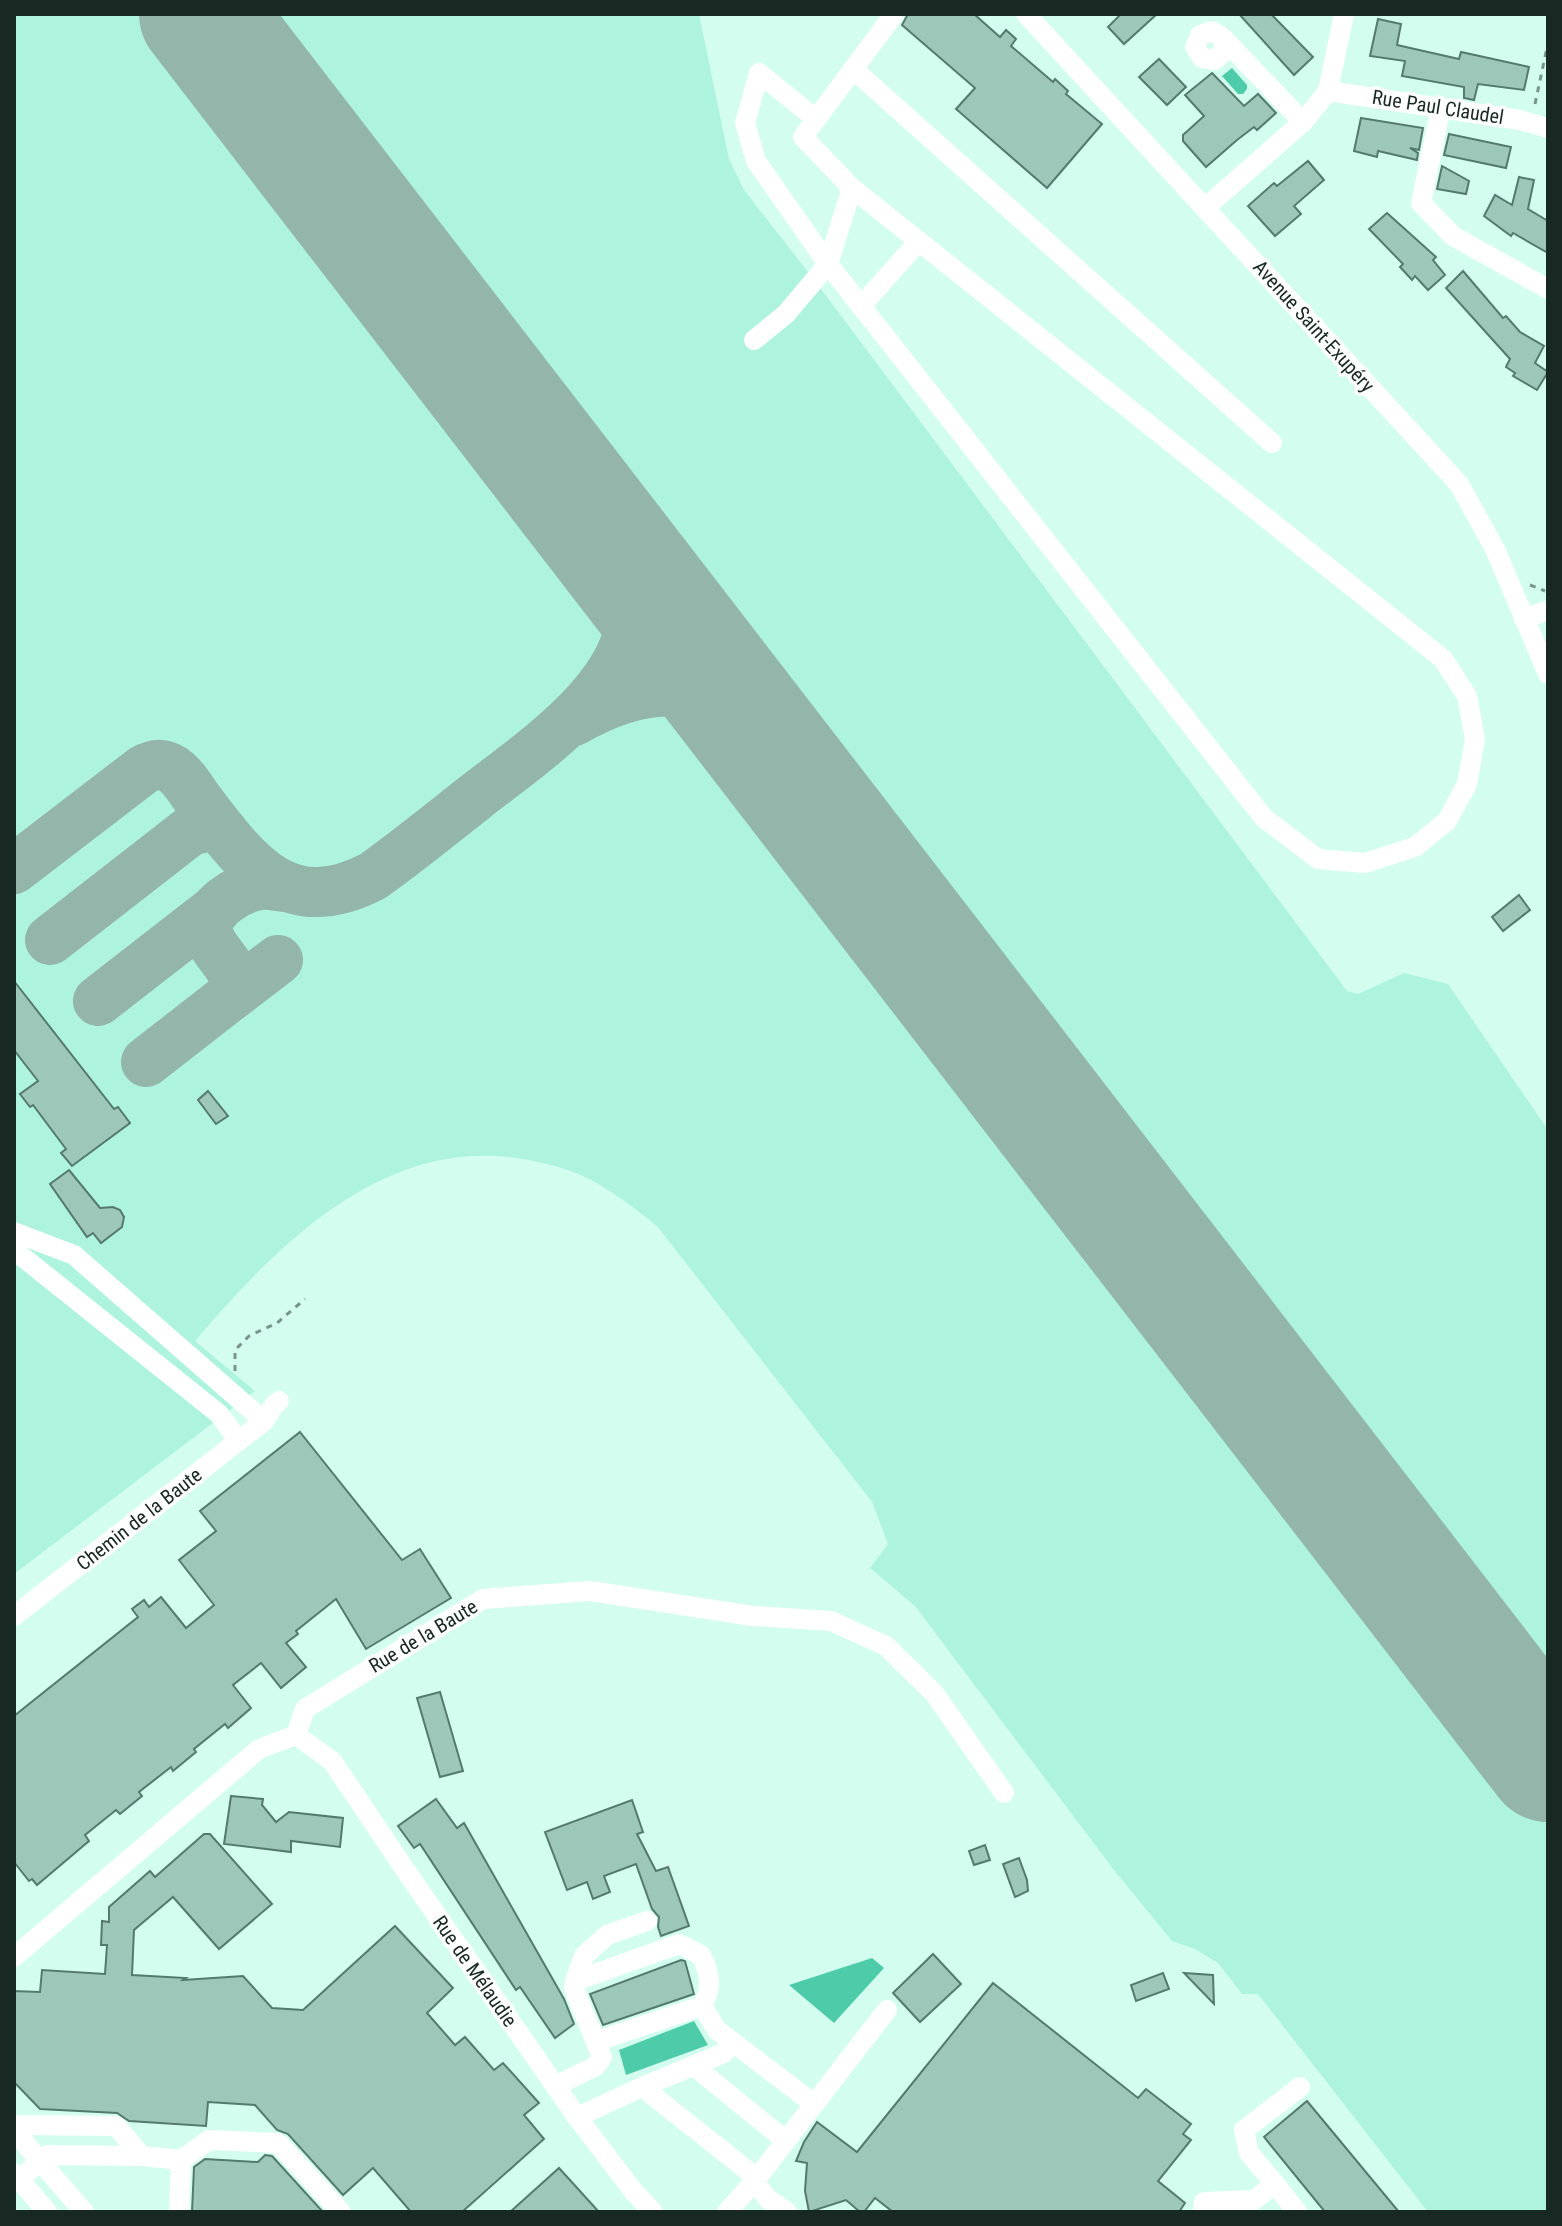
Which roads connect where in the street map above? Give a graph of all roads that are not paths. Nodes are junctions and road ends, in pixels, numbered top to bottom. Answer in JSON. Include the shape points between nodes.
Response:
{"nodes":[{"id":1,"x":894,"y":14,"type":"edge"},
{"id":2,"x":1026,"y":14,"type":"edge"},
{"id":3,"x":1344,"y":14,"type":"edge"},
{"id":4,"x":1223,"y":38,"type":"dead end"},
{"id":5,"x":853,"y":69,"type":"junction"},
{"id":6,"x":1328,"y":91,"type":"junction"},
{"id":7,"x":1441,"y":107,"type":"junction"},
{"id":8,"x":816,"y":119,"type":"junction"},
{"id":9,"x":1303,"y":122,"type":"junction"},
{"id":10,"x":1539,"y":125,"type":"edge"},
{"id":11,"x":852,"y":188,"type":"junction"},
{"id":12,"x":1206,"y":207,"type":"junction"},
{"id":13,"x":919,"y":241,"type":"junction"},
{"id":14,"x":828,"y":264,"type":"junction"},
{"id":15,"x":1548,"y":289,"type":"edge"},
{"id":16,"x":861,"y":306,"type":"junction"},
{"id":17,"x":754,"y":340,"type":"dead end"},
{"id":18,"x":1272,"y":443,"type":"dead end"},
{"id":19,"x":1548,"y":610,"type":"edge"},
{"id":20,"x":1524,"y":619,"type":"junction"},
{"id":21,"x":1548,"y":674,"type":"edge"},
{"id":22,"x":14,"y":1232,"type":"edge"},
{"id":23,"x":14,"y":1250,"type":"edge"},
{"id":24,"x":279,"y":1401,"type":"dead end"},
{"id":25,"x":264,"y":1421,"type":"junction"},
{"id":26,"x":239,"y":1441,"type":"junction"},
{"id":27,"x":14,"y":1616,"type":"edge"},
{"id":28,"x":296,"y":1735,"type":"junction"},
{"id":29,"x":1004,"y":1793,"type":"dead end"},
{"id":30,"x":647,"y":1921,"type":"dead end"},
{"id":31,"x":14,"y":1957,"type":"edge"},
{"id":32,"x":575,"y":1981,"type":"junction"},
{"id":33,"x":702,"y":2006,"type":"junction"},
{"id":34,"x":887,"y":2010,"type":"dead end"},
{"id":35,"x":597,"y":2041,"type":"junction"},
{"id":36,"x":733,"y":2042,"type":"junction"},
{"id":37,"x":694,"y":2066,"type":"junction"},
{"id":38,"x":555,"y":2086,"type":"junction"},
{"id":39,"x":642,"y":2087,"type":"junction"},
{"id":40,"x":1300,"y":2087,"type":"dead end"},
{"id":41,"x":814,"y":2104,"type":"junction"},
{"id":42,"x":577,"y":2117,"type":"junction"},
{"id":43,"x":14,"y":2128,"type":"edge"},
{"id":44,"x":786,"y":2141,"type":"junction"},
{"id":45,"x":142,"y":2156,"type":"junction"},
{"id":46,"x":181,"y":2160,"type":"junction"},
{"id":47,"x":40,"y":2161,"type":"junction"},
{"id":48,"x":17,"y":2176,"type":"edge"},
{"id":49,"x":756,"y":2180,"type":"junction"},
{"id":50,"x":1275,"y":2184,"type":"junction"},
{"id":51,"x":47,"y":2212,"type":"edge"},
{"id":52,"x":84,"y":2212,"type":"edge"},
{"id":53,"x":179,"y":2212,"type":"edge"},
{"id":54,"x":341,"y":2212,"type":"edge"},
{"id":55,"x":653,"y":2212,"type":"edge"},
{"id":56,"x":727,"y":2212,"type":"edge"},
{"id":57,"x":787,"y":2212,"type":"edge"},
{"id":58,"x":1203,"y":2212,"type":"edge"},
{"id":59,"x":1297,"y":2212,"type":"edge"}],
"edges":[{"from":1,"to":5,"type":"street"},
{"from":2,"to":12,"type":"street","name":"Avenue Saint-Exupéry"},
{"from":3,"to":6,"type":"street"},
{"from":4,"to":9,"type":"street"},
{"from":5,"to":8,"type":"street"},
{"from":5,"to":18,"type":"street"},
{"from":6,"to":7,"type":"street","name":"Rue Paul Claudel"},
{"from":6,"to":9,"type":"street"},
{"from":7,"to":10,"type":"street","name":"Rue Paul Claudel"},
{"from":7,"to":15,"type":"street","via":[[1421,203],[1453,236]]},
{"from":8,"to":11,"type":"street","via":[[803,137]]},
{"from":8,"to":14,"type":"street","via":[[759,73],[745,123],[756,161]]},
{"from":9,"to":12,"type":"street"},
{"from":11,"to":13,"type":"street"},
{"from":11,"to":14,"type":"street"},
{"from":12,"to":20,"type":"street","name":"Avenue Saint-Exupéry","via":[[1459,484],[1495,549]]},
{"from":13,"to":16,"type":"street"},
{"from":13,"to":16,"type":"street","via":[[1443,659],[1467,696],[1475,739],[1467,784],[1447,821],[1415,847],[1365,863],[1318,859],[1264,818]]},
{"from":14,"to":16,"type":"street"},
{"from":14,"to":17,"type":"street","via":[[786,314]]},
{"from":19,"to":20,"type":"street"},
{"from":20,"to":21,"type":"street","name":"Avenue Saint-Exupéry"},
{"from":22,"to":25,"type":"street","via":[[74,1255]]},
{"from":23,"to":26,"type":"street","via":[[219,1414]]},
{"from":24,"to":25,"type":"street","name":"Chemin de la Baute"},
{"from":25,"to":26,"type":"street","name":"Chemin de la Baute"},
{"from":26,"to":27,"type":"street","name":"Chemin de la Baute"},
{"from":28,"to":29,"type":"street","name":"Rue de la Baute","via":[[305,1709],[483,1599],[590,1591],[753,1616],[831,1621],[886,1646],[934,1693]]},
{"from":28,"to":31,"type":"street","via":[[259,1749]]},
{"from":28,"to":38,"type":"street","name":"Rue de Mélaudie","via":[[332,1761]]},
{"from":30,"to":32,"type":"street","via":[[607,1935],[584,1956]]},
{"from":32,"to":33,"type":"street","via":[[679,1944],[701,1955],[710,1974]]},
{"from":32,"to":35,"type":"street"},
{"from":33,"to":35,"type":"street"},
{"from":33,"to":36,"type":"street","via":[[717,2030]]},
{"from":34,"to":41,"type":"street"},
{"from":35,"to":38,"type":"street","via":[[602,2057],[596,2066]]},
{"from":36,"to":37,"type":"street","via":[[724,2053]]},
{"from":36,"to":41,"type":"street"},
{"from":37,"to":39,"type":"street"},
{"from":37,"to":44,"type":"street"},
{"from":38,"to":42,"type":"street","name":"Rue de Mélaudie"},
{"from":39,"to":42,"type":"street"},
{"from":39,"to":49,"type":"street"},
{"from":40,"to":50,"type":"street","via":[[1244,2130],[1249,2153]]},
{"from":41,"to":44,"type":"street"},
{"from":42,"to":55,"type":"street","name":"Rue de Mélaudie"},
{"from":43,"to":45,"type":"street","via":[[116,2126]]},
{"from":43,"to":47,"type":"street"},
{"from":44,"to":49,"type":"street"},
{"from":45,"to":46,"type":"street"},
{"from":45,"to":47,"type":"street","via":[[47,2155]]},
{"from":46,"to":53,"type":"street"},
{"from":46,"to":54,"type":"street","via":[[209,2140],[278,2143]]},
{"from":47,"to":48,"type":"street"},
{"from":47,"to":52,"type":"street"},
{"from":48,"to":51,"type":"street"},
{"from":49,"to":56,"type":"street"},
{"from":49,"to":57,"type":"street","via":[[768,2199]]},
{"from":50,"to":58,"type":"street","via":[[1254,2200],[1204,2202]]},
{"from":50,"to":59,"type":"street"}]}
